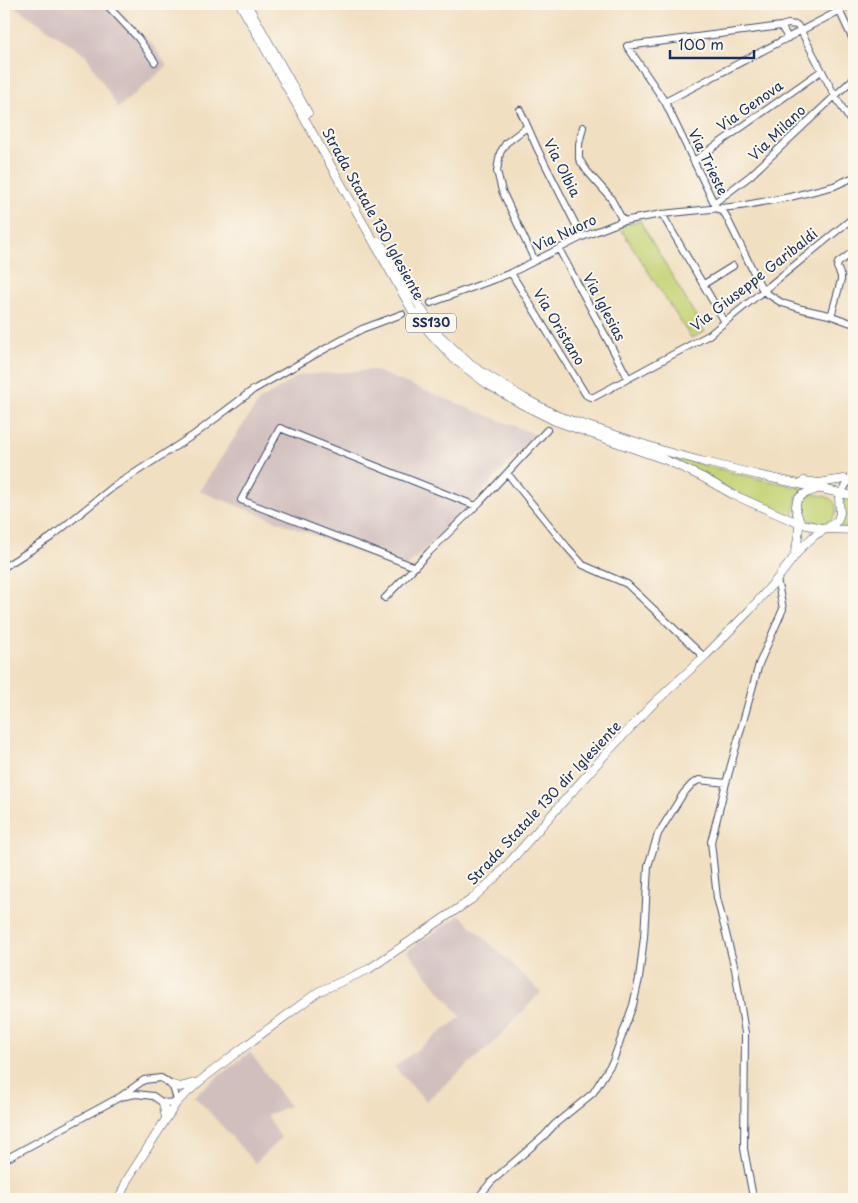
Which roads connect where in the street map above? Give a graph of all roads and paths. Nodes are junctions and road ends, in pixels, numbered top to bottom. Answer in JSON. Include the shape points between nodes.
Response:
{"nodes":[{"id":1,"x":106,"y":4,"type":"edge"},
{"id":2,"x":240,"y":4,"type":"edge"},
{"id":3,"x":247,"y":4,"type":"edge"},
{"id":4,"x":852,"y":4,"type":"edge"},
{"id":5,"x":839,"y":10,"type":"junction"},
{"id":6,"x":781,"y":26,"type":"junction"},
{"id":7,"x":801,"y":31,"type":"junction"},
{"id":8,"x":788,"y":38,"type":"junction"},
{"id":9,"x":854,"y":42,"type":"edge"},
{"id":10,"x":155,"y":62,"type":"dead end"},
{"id":11,"x":821,"y":71,"type":"junction"},
{"id":12,"x":854,"y":78,"type":"edge"},
{"id":13,"x":835,"y":96,"type":"junction"},
{"id":14,"x":665,"y":102,"type":"junction"},
{"id":15,"x":520,"y":110,"type":"dead end"},
{"id":16,"x":527,"y":127,"type":"junction"},
{"id":17,"x":583,"y":127,"type":"dead end"},
{"id":18,"x":854,"y":127,"type":"edge"},
{"id":19,"x":694,"y":161,"type":"junction"},
{"id":20,"x":854,"y":177,"type":"edge"},
{"id":21,"x":715,"y":205,"type":"junction"},
{"id":22,"x":662,"y":214,"type":"junction"},
{"id":23,"x":854,"y":217,"type":"edge"},
{"id":24,"x":623,"y":221,"type":"junction"},
{"id":25,"x":582,"y":237,"type":"junction"},
{"id":26,"x":559,"y":249,"type":"junction"},
{"id":27,"x":854,"y":251,"type":"edge"},
{"id":28,"x":535,"y":261,"type":"junction"},
{"id":29,"x":733,"y":266,"type":"dead end"},
{"id":30,"x":511,"y":273,"type":"junction"},
{"id":31,"x":704,"y":284,"type":"junction"},
{"id":32,"x":763,"y":291,"type":"junction"},
{"id":33,"x":431,"y":303,"type":"dead end"},
{"id":34,"x":402,"y":314,"type":"dead end"},
{"id":35,"x":829,"y":315,"type":"junction"},
{"id":36,"x":725,"y":322,"type":"junction"},
{"id":37,"x":854,"y":324,"type":"edge"},
{"id":38,"x":628,"y":378,"type":"junction"},
{"id":39,"x":586,"y":395,"type":"joint"},
{"id":40,"x":547,"y":430,"type":"dead end"},
{"id":41,"x":507,"y":473,"type":"junction"},
{"id":42,"x":854,"y":476,"type":"edge"},
{"id":43,"x":844,"y":479,"type":"junction"},
{"id":44,"x":777,"y":480,"type":"junction"},
{"id":45,"x":818,"y":489,"type":"junction"},
{"id":46,"x":841,"y":493,"type":"junction"},
{"id":47,"x":854,"y":496,"type":"edge"},
{"id":48,"x":476,"y":506,"type":"junction"},
{"id":49,"x":798,"y":523,"type":"junction"},
{"id":50,"x":826,"y":529,"type":"junction"},
{"id":51,"x":854,"y":530,"type":"edge"},
{"id":52,"x":794,"y":557,"type":"junction"},
{"id":53,"x":4,"y":567,"type":"edge"},
{"id":54,"x":415,"y":567,"type":"junction"},
{"id":55,"x":777,"y":579,"type":"junction"},
{"id":56,"x":385,"y":598,"type":"dead end"},
{"id":57,"x":704,"y":657,"type":"junction"},
{"id":58,"x":726,"y":783,"type":"junction"},
{"id":59,"x":200,"y":1081,"type":"junction"},
{"id":60,"x":172,"y":1085,"type":"junction"},
{"id":61,"x":120,"y":1097,"type":"junction"},
{"id":62,"x":177,"y":1102,"type":"junction"},
{"id":63,"x":163,"y":1103,"type":"junction"},
{"id":64,"x":166,"y":1118,"type":"junction"},
{"id":65,"x":4,"y":1160,"type":"edge"},
{"id":66,"x":119,"y":1199,"type":"edge"},
{"id":67,"x":477,"y":1199,"type":"edge"},
{"id":68,"x":754,"y":1199,"type":"edge"}],
"edges":[{"from":1,"to":10,"type":"street","via":[[138,38]]},
{"from":2,"to":49,"type":"main road","name":"Strada Statale 130 Iglesiente","number":"SS130","via":[[412,310],[454,359],[486,384],[555,421],[666,460]]},
{"from":3,"to":44,"type":"main road","name":"Strada Statale 130 Iglesiente","number":"SS130","via":[[377,238],[438,334],[471,365],[558,416],[664,451]]},
{"from":4,"to":5,"type":"street"},
{"from":5,"to":7,"type":"street"},
{"from":5,"to":9,"type":"street"},
{"from":6,"to":7,"type":"street","via":[[796,25]]},
{"from":6,"to":8,"type":"street"},
{"from":6,"to":14,"type":"street","name":"Via Trieste","via":[[626,46]]},
{"from":7,"to":8,"type":"street"},
{"from":7,"to":11,"type":"street"},
{"from":8,"to":14,"type":"street"},
{"from":11,"to":13,"type":"street"},
{"from":11,"to":19,"type":"street","name":"Via Genova"},
{"from":12,"to":13,"type":"street","name":"Via Milano"},
{"from":13,"to":18,"type":"street"},
{"from":13,"to":21,"type":"street","name":"Via Milano"},
{"from":14,"to":19,"type":"street","name":"Via Trieste"},
{"from":15,"to":16,"type":"street","name":"Via Olbia"},
{"from":16,"to":25,"type":"street","name":"Via Olbia"},
{"from":16,"to":28,"type":"street","via":[[506,143],[500,153],[498,171],[502,191]]},
{"from":17,"to":24,"type":"street","via":[[578,159],[610,197]]},
{"from":19,"to":21,"type":"street","name":"Via Trieste"},
{"from":20,"to":21,"type":"street","name":"Via Nuoro","via":[[834,186],[790,197],[740,206]]},
{"from":21,"to":22,"type":"street","name":"Via Nuoro"},
{"from":21,"to":32,"type":"street","name":"Via Trieste","via":[[725,214]]},
{"from":22,"to":24,"type":"street","name":"Via Nuoro"},
{"from":22,"to":31,"type":"street"},
{"from":23,"to":32,"type":"street","name":"Via Giuseppe Garibaldi"},
{"from":24,"to":25,"type":"street","name":"Via Nuoro"},
{"from":25,"to":26,"type":"street","name":"Via Nuoro"},
{"from":26,"to":28,"type":"street","name":"Via Nuoro"},
{"from":26,"to":38,"type":"street","name":"Via Iglesias"},
{"from":27,"to":35,"type":"street","via":[[838,263],[841,280]]},
{"from":28,"to":30,"type":"street","name":"Via Nuoro"},
{"from":29,"to":31,"type":"street"},
{"from":30,"to":33,"type":"street","name":"Via Nuoro"},
{"from":30,"to":39,"type":"street","name":"Via Oristano"},
{"from":31,"to":36,"type":"street"},
{"from":32,"to":35,"type":"street","via":[[782,303]]},
{"from":32,"to":36,"type":"street","name":"Via Giuseppe Garibaldi"},
{"from":34,"to":53,"type":"street","via":[[362,329],[253,390],[195,434],[113,487],[50,538]]},
{"from":35,"to":37,"type":"street"},
{"from":36,"to":38,"type":"street","name":"Via Giuseppe Garibaldi","via":[[709,335]]},
{"from":38,"to":39,"type":"street","name":"Via Giuseppe Garibaldi","via":[[594,397]]},
{"from":40,"to":41,"type":"street"},
{"from":41,"to":48,"type":"street"},
{"from":41,"to":57,"type":"street","via":[[584,565],[627,584]]},
{"from":42,"to":43,"type":"street"},
{"from":42,"to":46,"type":"street"},
{"from":43,"to":44,"type":"main road","via":[[819,483],[790,478]]},
{"from":43,"to":45,"type":"street"},
{"from":44,"to":45,"type":"main road","name":"Strada Statale 130 Iglesiente","number":"SS130"},
{"from":45,"to":46,"type":"main road","name":"Strada Statale 130 Iglesiente","number":"SS130"},
{"from":45,"to":49,"type":"main road","via":[[799,498],[795,508]]},
{"from":46,"to":47,"type":"main road","name":"Strada Statale 130 Iglesiente","number":"SS130"},
{"from":46,"to":50,"type":"main road","via":[[839,517]]},
{"from":48,"to":54,"type":"street"},
{"from":48,"to":54,"type":"street","via":[[280,428],[241,500]]},
{"from":49,"to":50,"type":"main road","name":"Strada Statale 130 Iglesiente","number":"SS130"},
{"from":49,"to":52,"type":"main road","name":"Strada Statale 130 dir Iglesiente"},
{"from":50,"to":51,"type":"main road","name":"Strada Statale 130 Iglesiente","number":"SS130"},
{"from":50,"to":52,"type":"main road","name":"Strada Statale 130 dir Iglesiente","via":[[809,540]]},
{"from":52,"to":55,"type":"main road","name":"Strada Statale 130 dir Iglesiente"},
{"from":54,"to":56,"type":"street"},
{"from":55,"to":57,"type":"main road","name":"Strada Statale 130 dir Iglesiente"},
{"from":55,"to":58,"type":"street","via":[[783,609],[759,664]]},
{"from":57,"to":59,"type":"main road","name":"Strada Statale 130 dir Iglesiente","via":[[653,704],[498,875],[472,899],[370,969],[318,992]]},
{"from":58,"to":67,"type":"street","via":[[699,780],[692,784],[658,834],[648,866],[639,980],[613,1061],[593,1093],[491,1182]]},
{"from":58,"to":68,"type":"street","via":[[711,842],[718,898],[736,969],[745,1033],[744,1149]]},
{"from":59,"to":60,"type":"main road"},
{"from":59,"to":62,"type":"main road","name":"Strada Statale 130 dir Iglesiente"},
{"from":60,"to":61,"type":"street","via":[[161,1078],[144,1080]]},
{"from":60,"to":62,"type":"street"},
{"from":61,"to":63,"type":"street","via":[[136,1094],[153,1096]]},
{"from":61,"to":65,"type":"street"},
{"from":62,"to":63,"type":"street"},
{"from":62,"to":64,"type":"main road","name":"Strada Statale 130 dir Iglesiente"},
{"from":63,"to":64,"type":"main road"},
{"from":64,"to":66,"type":"main road","name":"Strada Statale 130 dir Iglesiente","via":[[127,1180]]}]}
